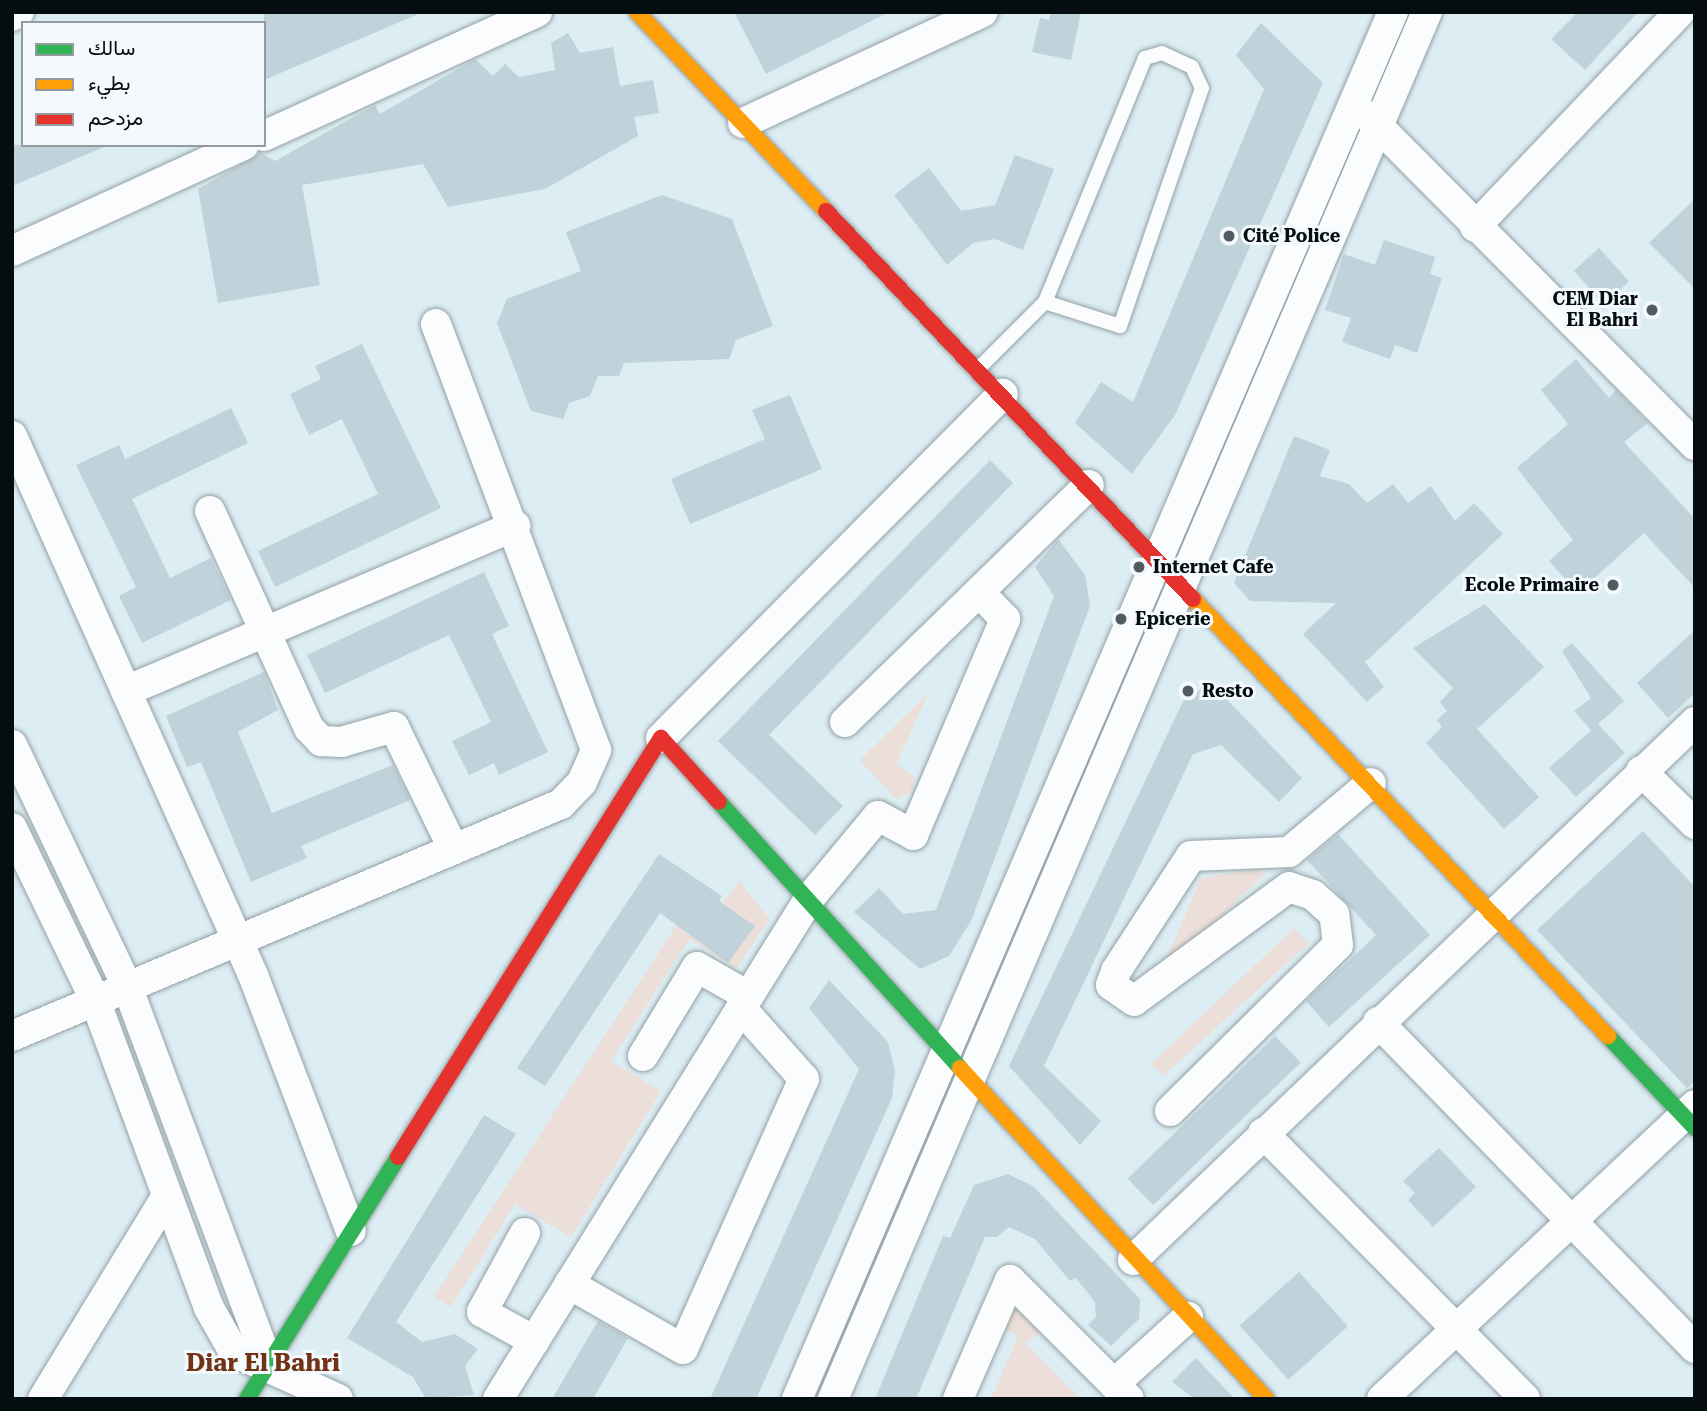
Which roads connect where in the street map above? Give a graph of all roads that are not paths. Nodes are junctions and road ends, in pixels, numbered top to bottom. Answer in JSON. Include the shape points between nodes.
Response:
{"nodes":[{"id":1,"x":19,"y":12,"type":"edge"},
{"id":2,"x":537,"y":12,"type":"edge"},
{"id":3,"x":637,"y":12,"type":"edge"},
{"id":4,"x":983,"y":12,"type":"edge"},
{"id":5,"x":1393,"y":12,"type":"edge"},
{"id":6,"x":1427,"y":12,"type":"edge"},
{"id":7,"x":1680,"y":12,"type":"edge"},
{"id":8,"x":12,"y":16,"type":"edge"},
{"id":9,"x":1357,"y":98,"type":"junction"},
{"id":10,"x":743,"y":123,"type":"junction"},
{"id":11,"x":1377,"y":130,"type":"junction"},
{"id":12,"x":266,"y":135,"type":"edge"},
{"id":13,"x":240,"y":147,"type":"edge"},
{"id":14,"x":1475,"y":228,"type":"junction"},
{"id":15,"x":12,"y":251,"type":"edge"},
{"id":16,"x":1045,"y":302,"type":"junction"},
{"id":17,"x":436,"y":324,"type":"dead end"},
{"id":18,"x":978,"y":369,"type":"junction"},
{"id":19,"x":1003,"y":394,"type":"junction"},
{"id":20,"x":12,"y":436,"type":"edge"},
{"id":21,"x":1695,"y":445,"type":"edge"},
{"id":22,"x":1089,"y":485,"type":"junction"},
{"id":23,"x":210,"y":511,"type":"dead end"},
{"id":24,"x":515,"y":526,"type":"junction"},
{"id":25,"x":1160,"y":559,"type":"junction"},
{"id":26,"x":1182,"y":582,"type":"junction"},
{"id":27,"x":979,"y":592,"type":"junction"},
{"id":28,"x":268,"y":631,"type":"junction"},
{"id":29,"x":126,"y":691,"type":"junction"},
{"id":30,"x":845,"y":722,"type":"dead end"},
{"id":31,"x":1695,"y":722,"type":"edge"},
{"id":32,"x":661,"y":738,"type":"junction"},
{"id":33,"x":12,"y":745,"type":"edge"},
{"id":34,"x":1641,"y":771,"type":"junction"},
{"id":35,"x":1371,"y":783,"type":"junction"},
{"id":36,"x":1695,"y":824,"type":"edge"},
{"id":37,"x":12,"y":828,"type":"edge"},
{"id":38,"x":453,"y":848,"type":"junction"},
{"id":39,"x":1289,"y":852,"type":"junction"},
{"id":40,"x":1289,"y":887,"type":"junction"},
{"id":41,"x":809,"y":899,"type":"junction"},
{"id":42,"x":1492,"y":912,"type":"junction"},
{"id":43,"x":236,"y":937,"type":"junction"},
{"id":44,"x":127,"y":986,"type":"junction"},
{"id":45,"x":95,"y":1000,"type":"junction"},
{"id":46,"x":745,"y":1002,"type":"junction"},
{"id":47,"x":1378,"y":1022,"type":"junction"},
{"id":48,"x":12,"y":1035,"type":"edge"},
{"id":49,"x":949,"y":1050,"type":"junction"},
{"id":50,"x":643,"y":1056,"type":"dead end"},
{"id":51,"x":972,"y":1077,"type":"junction"},
{"id":52,"x":1171,"y":1111,"type":"dead end"},
{"id":53,"x":1691,"y":1116,"type":"edge"},
{"id":54,"x":1263,"y":1133,"type":"junction"},
{"id":55,"x":167,"y":1196,"type":"junction"},
{"id":56,"x":1570,"y":1223,"type":"junction"},
{"id":57,"x":351,"y":1231,"type":"junction"},
{"id":58,"x":525,"y":1233,"type":"dead end"},
{"id":59,"x":1133,"y":1260,"type":"junction"},
{"id":60,"x":569,"y":1284,"type":"junction"},
{"id":61,"x":1188,"y":1317,"type":"junction"},
{"id":62,"x":1456,"y":1329,"type":"junction"},
{"id":63,"x":534,"y":1341,"type":"junction"},
{"id":64,"x":1695,"y":1349,"type":"edge"},
{"id":65,"x":268,"y":1364,"type":"junction"},
{"id":66,"x":1121,"y":1391,"type":"edge"},
{"id":67,"x":43,"y":1399,"type":"edge"},
{"id":68,"x":247,"y":1399,"type":"edge"},
{"id":69,"x":338,"y":1399,"type":"edge"},
{"id":70,"x":499,"y":1399,"type":"edge"},
{"id":71,"x":797,"y":1399,"type":"edge"},
{"id":72,"x":833,"y":1399,"type":"edge"},
{"id":73,"x":958,"y":1399,"type":"edge"},
{"id":74,"x":1266,"y":1399,"type":"edge"},
{"id":75,"x":1382,"y":1399,"type":"edge"},
{"id":76,"x":1525,"y":1399,"type":"edge"}],
"edges":[{"from":1,"to":8,"type":"street"},
{"from":2,"to":12,"type":"street"},
{"from":3,"to":10,"type":"street"},
{"from":4,"to":10,"type":"street"},
{"from":5,"to":9,"type":"street"},
{"from":6,"to":11,"type":"street"},
{"from":7,"to":14,"type":"street"},
{"from":9,"to":11,"type":"street"},
{"from":9,"to":25,"type":"street"},
{"from":10,"to":18,"type":"street"},
{"from":11,"to":14,"type":"street"},
{"from":11,"to":26,"type":"street"},
{"from":13,"to":15,"type":"street"},
{"from":14,"to":21,"type":"street"},
{"from":16,"to":16,"type":"lane","via":[[1120,326],[1202,88],[1192,67],[1162,53],[1145,58]]},
{"from":16,"to":18,"type":"lane"},
{"from":17,"to":24,"type":"street"},
{"from":18,"to":19,"type":"street"},
{"from":19,"to":22,"type":"street"},
{"from":19,"to":32,"type":"street"},
{"from":20,"to":29,"type":"street"},
{"from":22,"to":25,"type":"street"},
{"from":22,"to":27,"type":"street"},
{"from":23,"to":28,"type":"street"},
{"from":24,"to":28,"type":"street"},
{"from":24,"to":38,"type":"street","via":[[596,750],[582,782],[561,804]]},
{"from":25,"to":26,"type":"street"},
{"from":25,"to":49,"type":"street"},
{"from":26,"to":35,"type":"street"},
{"from":26,"to":51,"type":"street"},
{"from":27,"to":30,"type":"street"},
{"from":27,"to":41,"type":"street","via":[[1005,619],[913,835],[878,816]]},
{"from":28,"to":29,"type":"street"},
{"from":28,"to":38,"type":"street","via":[[309,728],[321,741],[341,742],[394,727]]},
{"from":29,"to":43,"type":"street"},
{"from":31,"to":34,"type":"street"},
{"from":32,"to":41,"type":"street"},
{"from":32,"to":57,"type":"street"},
{"from":33,"to":44,"type":"street"},
{"from":34,"to":36,"type":"street"},
{"from":34,"to":42,"type":"street"},
{"from":35,"to":39,"type":"street"},
{"from":35,"to":42,"type":"street"},
{"from":37,"to":45,"type":"street"},
{"from":38,"to":43,"type":"street"},
{"from":39,"to":40,"type":"street"},
{"from":39,"to":40,"type":"street","via":[[1191,856],[1111,985],[1134,1001]]},
{"from":40,"to":52,"type":"street","via":[[1312,895],[1334,914],[1338,945]]},
{"from":41,"to":46,"type":"street"},
{"from":41,"to":49,"type":"street"},
{"from":42,"to":47,"type":"street"},
{"from":42,"to":53,"type":"street"},
{"from":43,"to":44,"type":"street"},
{"from":43,"to":57,"type":"street"},
{"from":44,"to":45,"type":"street"},
{"from":44,"to":65,"type":"street"},
{"from":45,"to":48,"type":"street"},
{"from":45,"to":55,"type":"street"},
{"from":46,"to":50,"type":"street","via":[[697,967]]},
{"from":46,"to":60,"type":"street"},
{"from":46,"to":60,"type":"street","via":[[804,1079],[683,1349]]},
{"from":47,"to":54,"type":"street"},
{"from":47,"to":56,"type":"street"},
{"from":49,"to":51,"type":"street"},
{"from":49,"to":71,"type":"street"},
{"from":51,"to":59,"type":"street"},
{"from":51,"to":72,"type":"street"},
{"from":53,"to":56,"type":"street"},
{"from":54,"to":59,"type":"street"},
{"from":54,"to":62,"type":"street"},
{"from":55,"to":65,"type":"street","via":[[209,1308],[234,1352]]},
{"from":55,"to":67,"type":"street"},
{"from":56,"to":62,"type":"street"},
{"from":56,"to":64,"type":"street"},
{"from":57,"to":65,"type":"street"},
{"from":58,"to":63,"type":"street","via":[[482,1312]]},
{"from":59,"to":61,"type":"street"},
{"from":60,"to":63,"type":"street"},
{"from":61,"to":66,"type":"street"},
{"from":61,"to":74,"type":"street"},
{"from":62,"to":75,"type":"street"},
{"from":62,"to":76,"type":"street"},
{"from":63,"to":70,"type":"street"},
{"from":65,"to":68,"type":"street"},
{"from":65,"to":69,"type":"street"},
{"from":66,"to":73,"type":"street","via":[[1010,1280]]}]}
